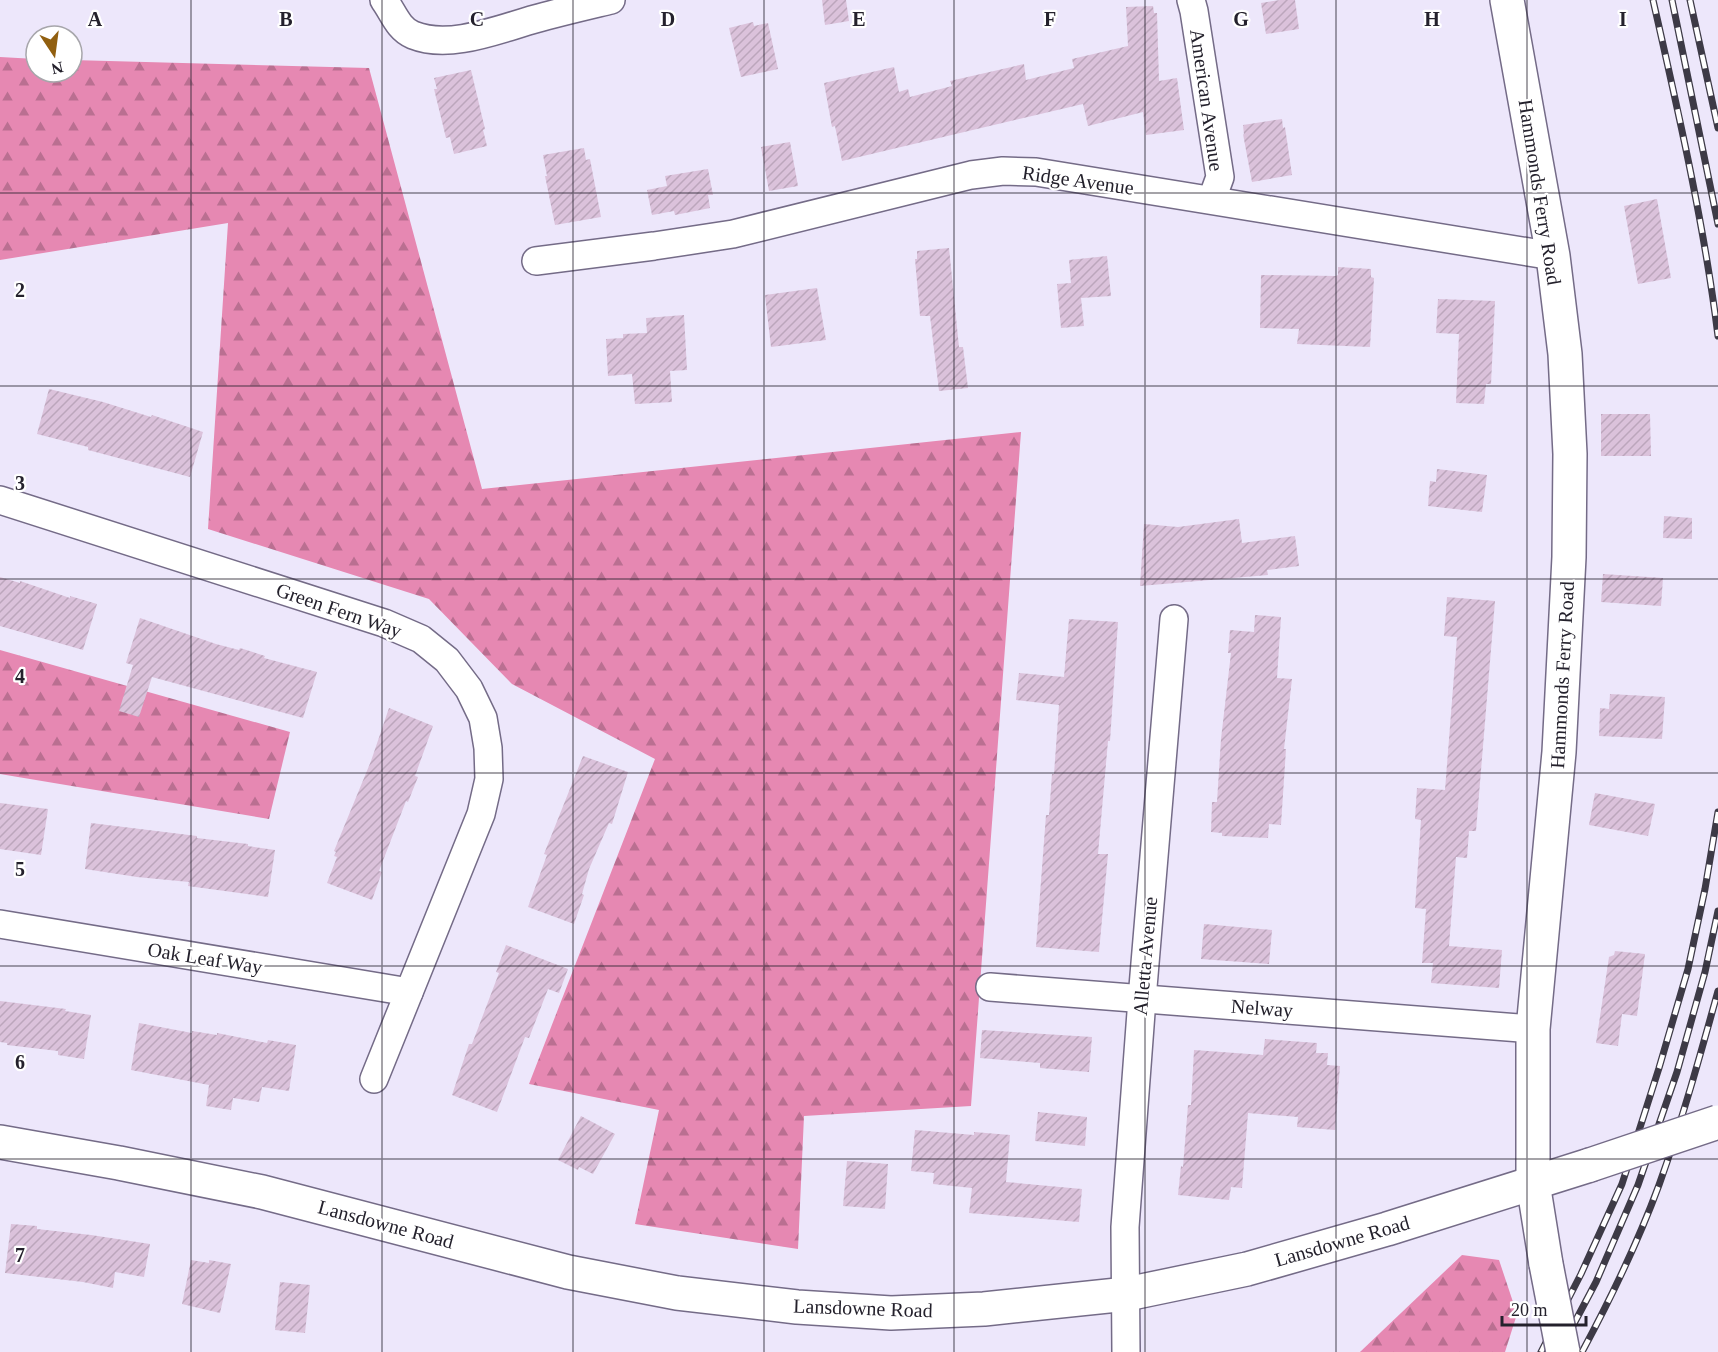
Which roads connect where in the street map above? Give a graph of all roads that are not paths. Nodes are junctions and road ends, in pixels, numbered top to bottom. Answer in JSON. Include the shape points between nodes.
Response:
{"nodes":[{"id":1,"x":384,"y":0,"type":"edge"},
{"id":2,"x":611,"y":0,"type":"edge"},
{"id":3,"x":1191,"y":0,"type":"edge"},
{"id":4,"x":1508,"y":0,"type":"edge"},
{"id":5,"x":1212,"y":199,"type":"junction"},
{"id":6,"x":1552,"y":256,"type":"junction"},
{"id":7,"x":536,"y":261,"type":"dead end"},
{"id":8,"x":0,"y":500,"type":"edge"},
{"id":9,"x":1174,"y":619,"type":"dead end"},
{"id":10,"x":0,"y":924,"type":"edge"},
{"id":11,"x":990,"y":987,"type":"dead end"},
{"id":12,"x":409,"y":992,"type":"junction"},
{"id":13,"x":1142,"y":999,"type":"junction"},
{"id":14,"x":1533,"y":1029,"type":"junction"},
{"id":15,"x":375,"y":1079,"type":"dead end"},
{"id":16,"x":1718,"y":1122,"type":"edge"},
{"id":17,"x":0,"y":1142,"type":"edge"},
{"id":18,"x":1533,"y":1183,"type":"junction"},
{"id":19,"x":1126,"y":1294,"type":"junction"},
{"id":20,"x":1126,"y":1352,"type":"edge"},
{"id":21,"x":1563,"y":1352,"type":"edge"}],
"edges":[{"from":1,"to":2,"type":"street","via":[[397,22],[411,34],[429,40],[493,32]]},
{"from":3,"to":5,"type":"street","name":"American Avenue","via":[[1220,177]]},
{"from":4,"to":6,"type":"street","name":"Hammonds Ferry Road"},
{"from":5,"to":6,"type":"street","name":"Ridge Avenue"},
{"from":5,"to":7,"type":"street","name":"Ridge Avenue","via":[[1036,172],[1003,171],[971,175],[733,234]]},
{"from":6,"to":14,"type":"street","name":"Hammonds Ferry Road","via":[[1569,420],[1569,557],[1559,752]]},
{"from":8,"to":12,"type":"street","name":"Green Fern Way","via":[[384,623],[421,639],[447,660],[469,689],[483,718],[489,779],[481,814]]},
{"from":9,"to":13,"type":"street","name":"Alletta Avenue"},
{"from":10,"to":12,"type":"street","name":"Oak Leaf Way"},
{"from":11,"to":13,"type":"street","name":"Nelway"},
{"from":12,"to":15,"type":"street","name":"Green Fern Way"},
{"from":13,"to":14,"type":"street","name":"Nelway"},
{"from":13,"to":19,"type":"street","name":"Alletta Avenue","via":[[1125,1227]]},
{"from":14,"to":18,"type":"street","name":"Hammonds Ferry Road"},
{"from":16,"to":18,"type":"street","name":"Lansdowne Road","bridge":true},
{"from":17,"to":19,"type":"street","name":"Lansdowne Road","via":[[262,1192],[568,1272],[677,1293],[891,1313],[984,1309]]},
{"from":18,"to":19,"type":"street","name":"Lansdowne Road","via":[[1247,1269]]},
{"from":18,"to":21,"type":"street","name":"Hammonds Ferry Road","bridge":true},
{"from":19,"to":20,"type":"street","name":"Alletta Avenue"}]}
